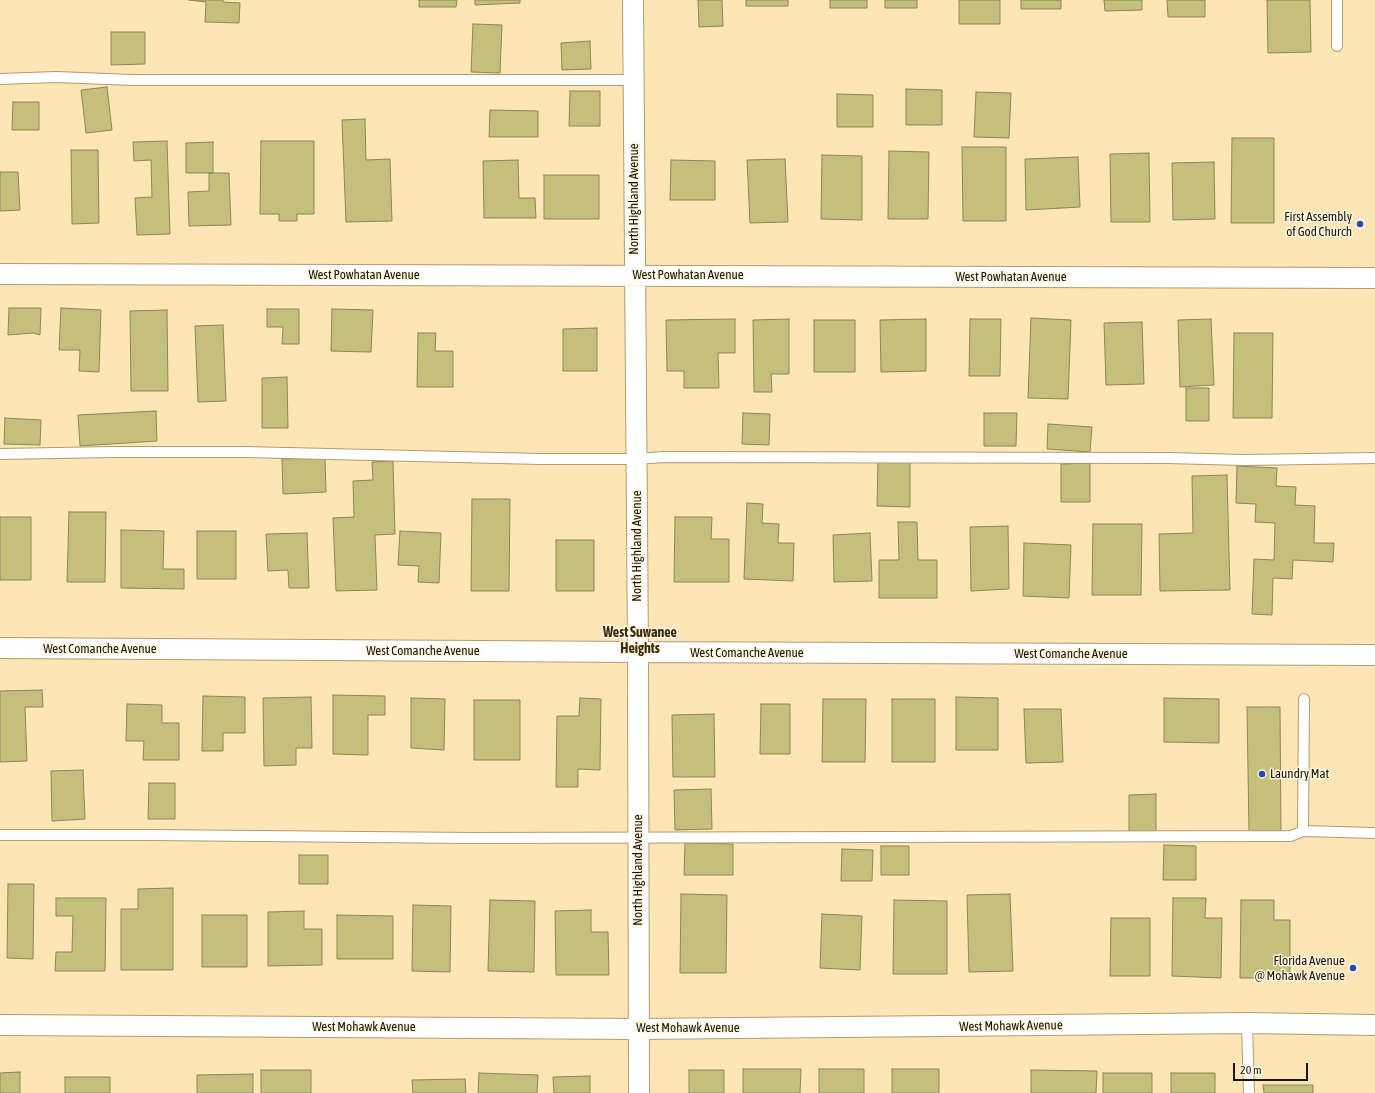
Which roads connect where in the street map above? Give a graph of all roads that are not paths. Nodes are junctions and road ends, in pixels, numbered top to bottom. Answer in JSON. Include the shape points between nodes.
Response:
{"nodes":[{"id":1,"x":633,"y":0,"type":"edge"},
{"id":2,"x":1337,"y":0,"type":"edge"},
{"id":3,"x":1337,"y":46,"type":"dead end"},
{"id":4,"x":0,"y":79,"type":"edge"},
{"id":5,"x":634,"y":80,"type":"junction"},
{"id":6,"x":0,"y":274,"type":"edge"},
{"id":7,"x":635,"y":275,"type":"junction"},
{"id":8,"x":1375,"y":278,"type":"edge"},
{"id":9,"x":0,"y":454,"type":"edge"},
{"id":10,"x":1375,"y":458,"type":"edge"},
{"id":11,"x":636,"y":459,"type":"junction"},
{"id":12,"x":0,"y":648,"type":"edge"},
{"id":13,"x":638,"y":652,"type":"junction"},
{"id":14,"x":1375,"y":655,"type":"edge"},
{"id":15,"x":1304,"y":699,"type":"dead end"},
{"id":16,"x":1303,"y":831,"type":"junction"},
{"id":17,"x":1375,"y":833,"type":"edge"},
{"id":18,"x":0,"y":835,"type":"edge"},
{"id":19,"x":638,"y":838,"type":"junction"},
{"id":20,"x":1247,"y":1024,"type":"junction"},
{"id":21,"x":0,"y":1025,"type":"edge"},
{"id":22,"x":1375,"y":1025,"type":"edge"},
{"id":23,"x":638,"y":1029,"type":"junction"},
{"id":24,"x":639,"y":1093,"type":"edge"},
{"id":25,"x":1249,"y":1093,"type":"edge"}],
"edges":[{"from":1,"to":5,"type":"street","name":"North Highland Avenue"},
{"from":2,"to":3,"type":"lane"},
{"from":4,"to":5,"type":"lane","via":[[56,77],[133,80]]},
{"from":5,"to":7,"type":"street","name":"North Highland Avenue"},
{"from":6,"to":7,"type":"street","name":"West Powhatan Avenue"},
{"from":7,"to":8,"type":"street","name":"West Powhatan Avenue"},
{"from":7,"to":11,"type":"street","name":"North Highland Avenue"},
{"from":9,"to":11,"type":"lane","via":[[244,452]]},
{"from":10,"to":11,"type":"lane"},
{"from":11,"to":13,"type":"street","name":"North Highland Avenue"},
{"from":12,"to":13,"type":"street","name":"West Comanche Avenue"},
{"from":13,"to":14,"type":"street","name":"West Comanche Avenue"},
{"from":13,"to":19,"type":"street","name":"North Highland Avenue"},
{"from":15,"to":16,"type":"lane"},
{"from":16,"to":17,"type":"lane"},
{"from":16,"to":19,"type":"lane","via":[[1291,836]]},
{"from":18,"to":19,"type":"lane"},
{"from":19,"to":23,"type":"street","name":"North Highland Avenue"},
{"from":20,"to":22,"type":"street","name":"West Mohawk Avenue"},
{"from":20,"to":23,"type":"street","name":"West Mohawk Avenue"},
{"from":20,"to":25,"type":"lane"},
{"from":21,"to":23,"type":"street","name":"West Mohawk Avenue"},
{"from":23,"to":24,"type":"street","name":"North Highland Avenue"}]}
